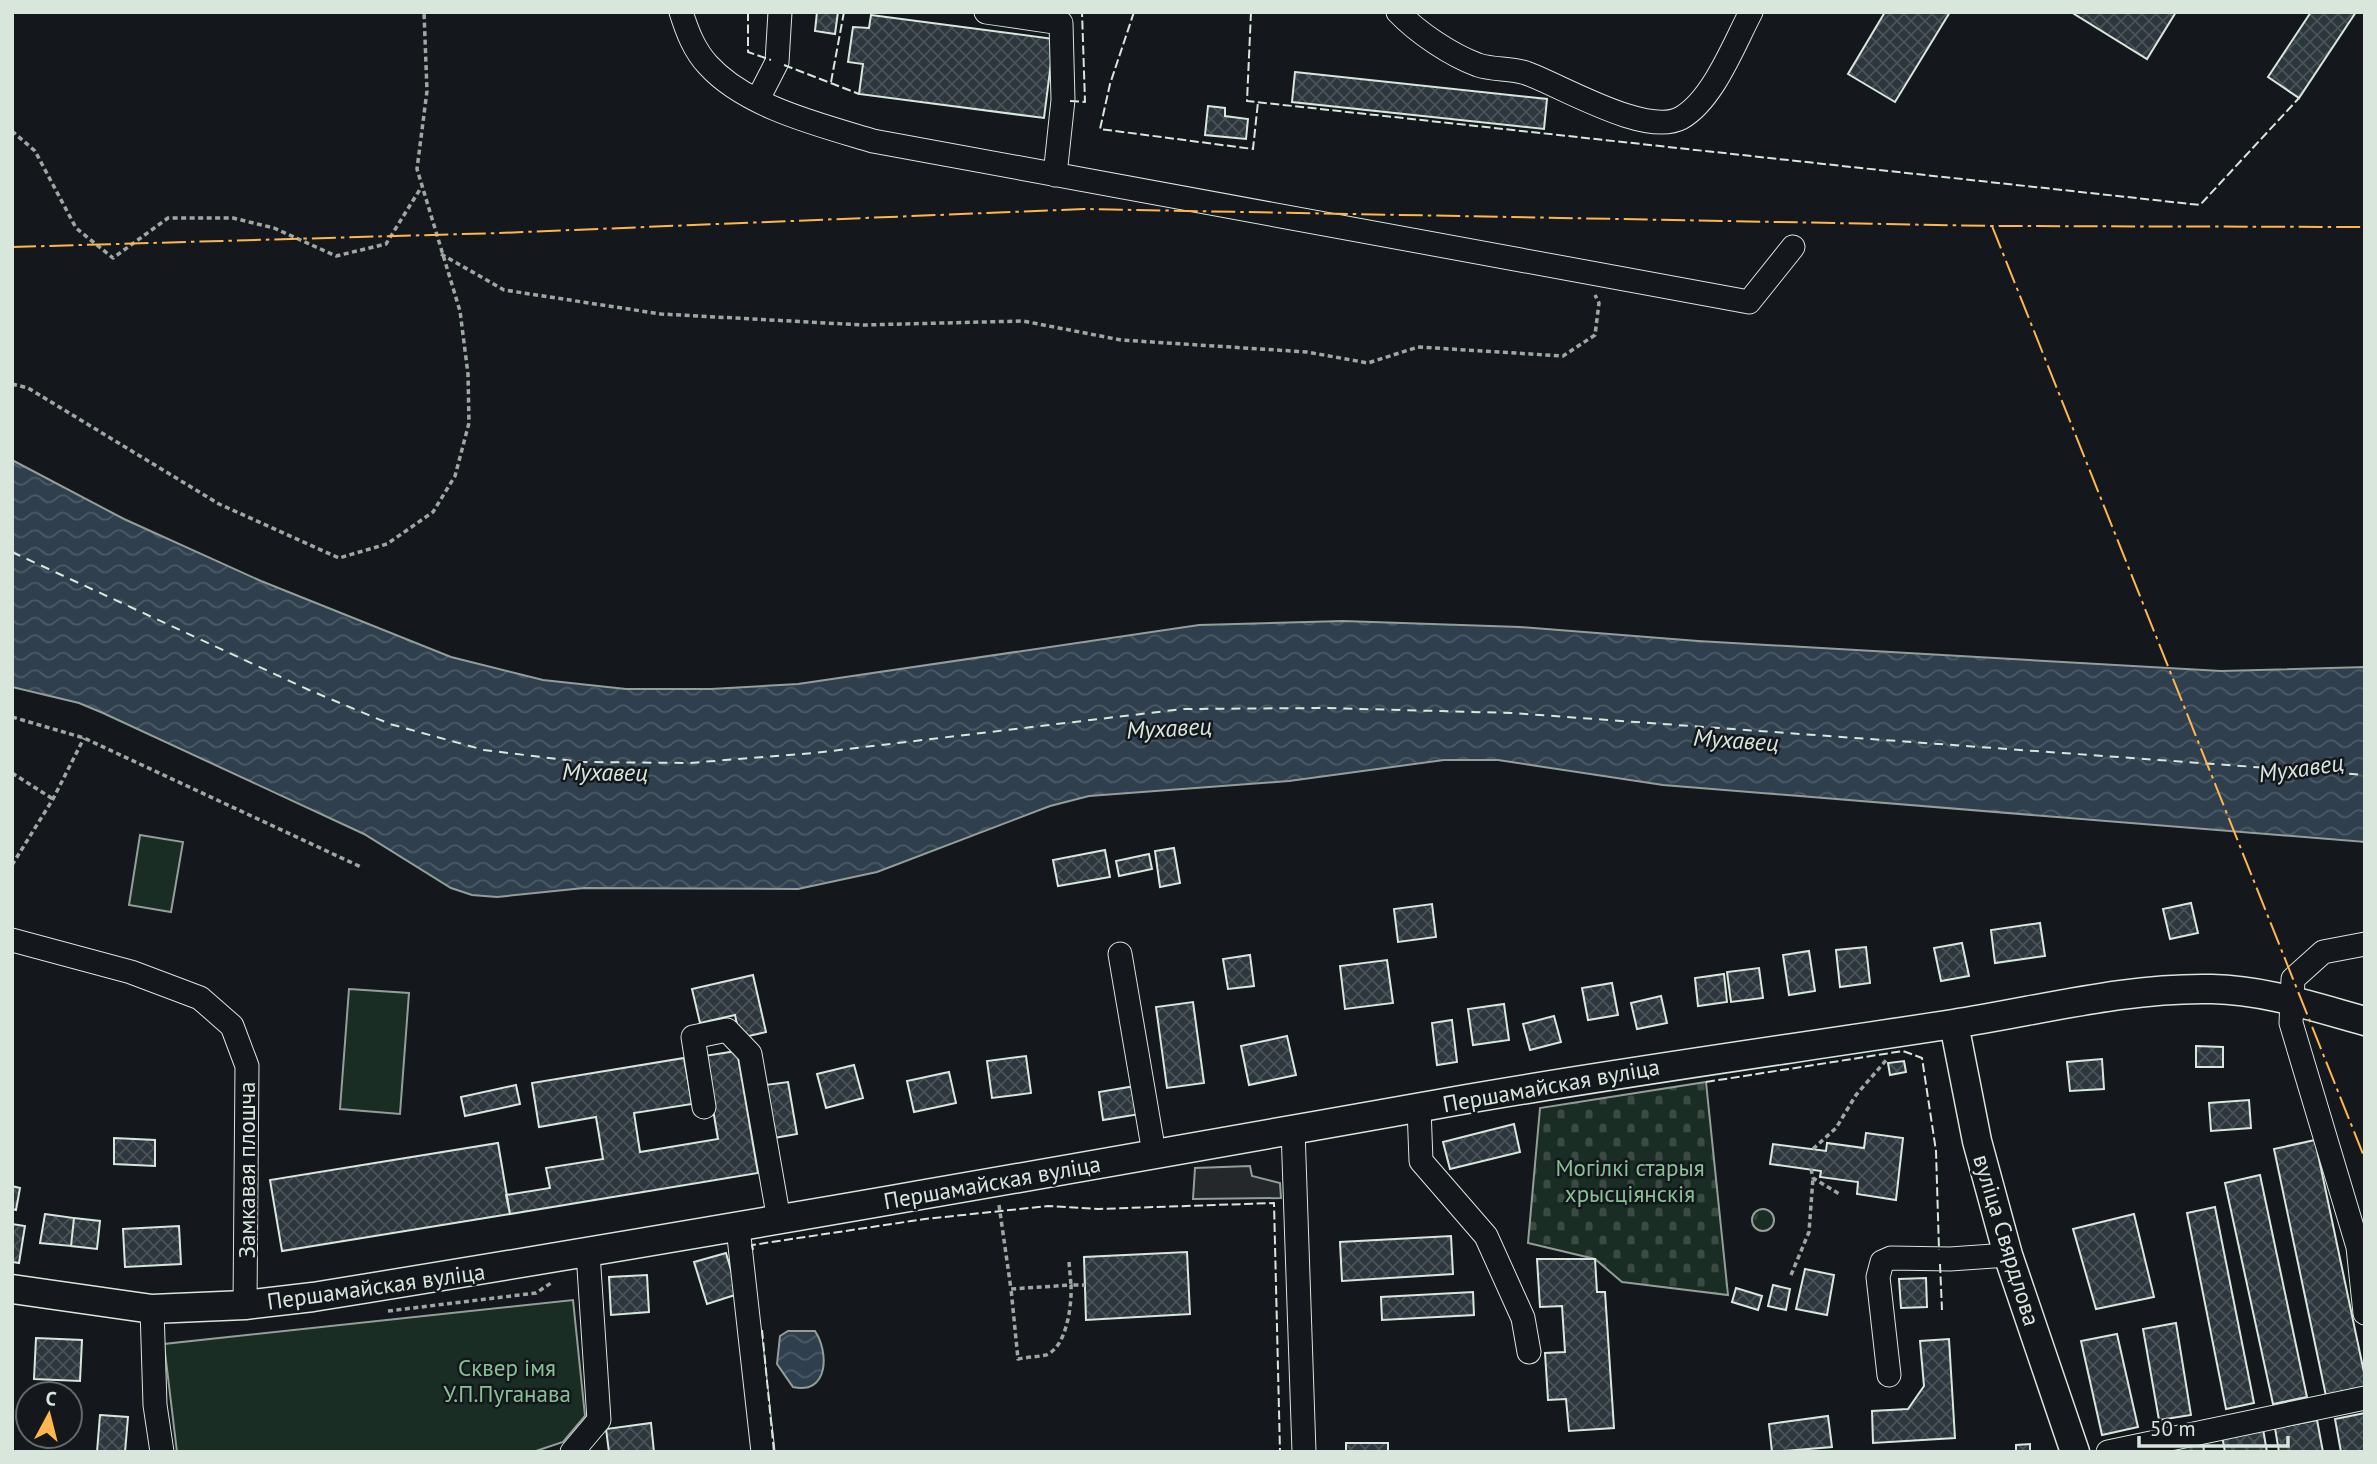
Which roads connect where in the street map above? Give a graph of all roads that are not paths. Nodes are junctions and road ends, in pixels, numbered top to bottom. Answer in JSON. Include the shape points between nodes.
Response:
{"nodes":[{"id":1,"x":681,"y":12,"type":"edge"},
{"id":2,"x":780,"y":12,"type":"edge"},
{"id":3,"x":986,"y":12,"type":"edge"},
{"id":4,"x":1398,"y":12,"type":"edge"},
{"id":5,"x":1751,"y":12,"type":"edge"},
{"id":6,"x":758,"y":99,"type":"junction"},
{"id":7,"x":1055,"y":175,"type":"junction"},
{"id":8,"x":1793,"y":247,"type":"dead end"},
{"id":9,"x":12,"y":940,"type":"edge"},
{"id":10,"x":2365,"y":944,"type":"edge"},
{"id":11,"x":1120,"y":954,"type":"dead end"},
{"id":12,"x":2292,"y":999,"type":"junction"},
{"id":13,"x":2365,"y":1021,"type":"edge"},
{"id":14,"x":1954,"y":1024,"type":"junction"},
{"id":15,"x":704,"y":1107,"type":"dead end"},
{"id":16,"x":1419,"y":1108,"type":"junction"},
{"id":17,"x":1293,"y":1129,"type":"junction"},
{"id":18,"x":1154,"y":1153,"type":"junction"},
{"id":19,"x":779,"y":1220,"type":"junction"},
{"id":20,"x":738,"y":1228,"type":"junction"},
{"id":21,"x":588,"y":1253,"type":"junction"},
{"id":22,"x":2008,"y":1255,"type":"junction"},
{"id":23,"x":12,"y":1289,"type":"edge"},
{"id":24,"x":245,"y":1305,"type":"junction"},
{"id":25,"x":152,"y":1308,"type":"junction"},
{"id":26,"x":2365,"y":1313,"type":"edge"},
{"id":27,"x":1529,"y":1352,"type":"dead end"},
{"id":28,"x":1889,"y":1375,"type":"dead end"},
{"id":29,"x":2365,"y":1398,"type":"edge"},
{"id":30,"x":162,"y":1452,"type":"edge"},
{"id":31,"x":572,"y":1452,"type":"edge"},
{"id":32,"x":763,"y":1452,"type":"edge"},
{"id":33,"x":1304,"y":1452,"type":"edge"},
{"id":34,"x":2075,"y":1452,"type":"edge"},
{"id":35,"x":2108,"y":1452,"type":"edge"}],
"edges":[{"from":1,"to":6,"type":"street","via":[[689,37],[708,65]]},
{"from":2,"to":6,"type":"street","via":[[777,62]]},
{"from":3,"to":7,"type":"street","via":[[1061,23],[1063,100]]},
{"from":4,"to":5,"type":"street","via":[[1479,65],[1523,72],[1655,123],[1680,119],[1703,101]]},
{"from":6,"to":7,"type":"street","via":[[799,118],[873,141]]},
{"from":7,"to":8,"type":"street","via":[[1749,302]]},
{"from":9,"to":24,"type":"street","name":"Замкавая плошча","via":[[131,972],[200,998],[232,1026],[247,1066]]},
{"from":10,"to":12,"type":"street","via":[[2323,952],[2293,979]]},
{"from":11,"to":18,"type":"street"},
{"from":12,"to":13,"type":"main road","name":"Першамайская вуліца"},
{"from":12,"to":14,"type":"main road","name":"Першамайская вуліца","via":[[2178,989]]},
{"from":12,"to":26,"type":"street","via":[[2291,1023],[2358,1247]]},
{"from":14,"to":16,"type":"main road","name":"Першамайская вуліца","via":[[1650,1067]]},
{"from":14,"to":22,"type":"main road","name":"вуліца Свярдлова","via":[[1977,1141]]},
{"from":15,"to":19,"type":"street","via":[[693,1037],[727,1030],[750,1054]]},
{"from":16,"to":17,"type":"main road","name":"Першамайская вуліца"},
{"from":16,"to":27,"type":"street","via":[[1421,1161],[1486,1236],[1523,1318]]},
{"from":17,"to":18,"type":"main road","name":"Першамайская вуліца"},
{"from":17,"to":33,"type":"street"},
{"from":18,"to":19,"type":"main road","name":"Першамайская вуліца"},
{"from":19,"to":20,"type":"main road","name":"Першамайская вуліца"},
{"from":20,"to":21,"type":"main road","name":"Першамайская вуліца"},
{"from":20,"to":32,"type":"street"},
{"from":21,"to":24,"type":"main road","name":"Першамайская вуліца"},
{"from":21,"to":31,"type":"street","via":[[599,1420]]},
{"from":22,"to":28,"type":"street","via":[[1882,1262],[1878,1277]]},
{"from":22,"to":34,"type":"main road","name":"вуліца Свярдлова"},
{"from":23,"to":25,"type":"main road","name":"Першамайская вуліца"},
{"from":24,"to":25,"type":"main road","name":"Першамайская вуліца"},
{"from":25,"to":30,"type":"street","via":[[155,1405]]},
{"from":29,"to":35,"type":"street"}]}
